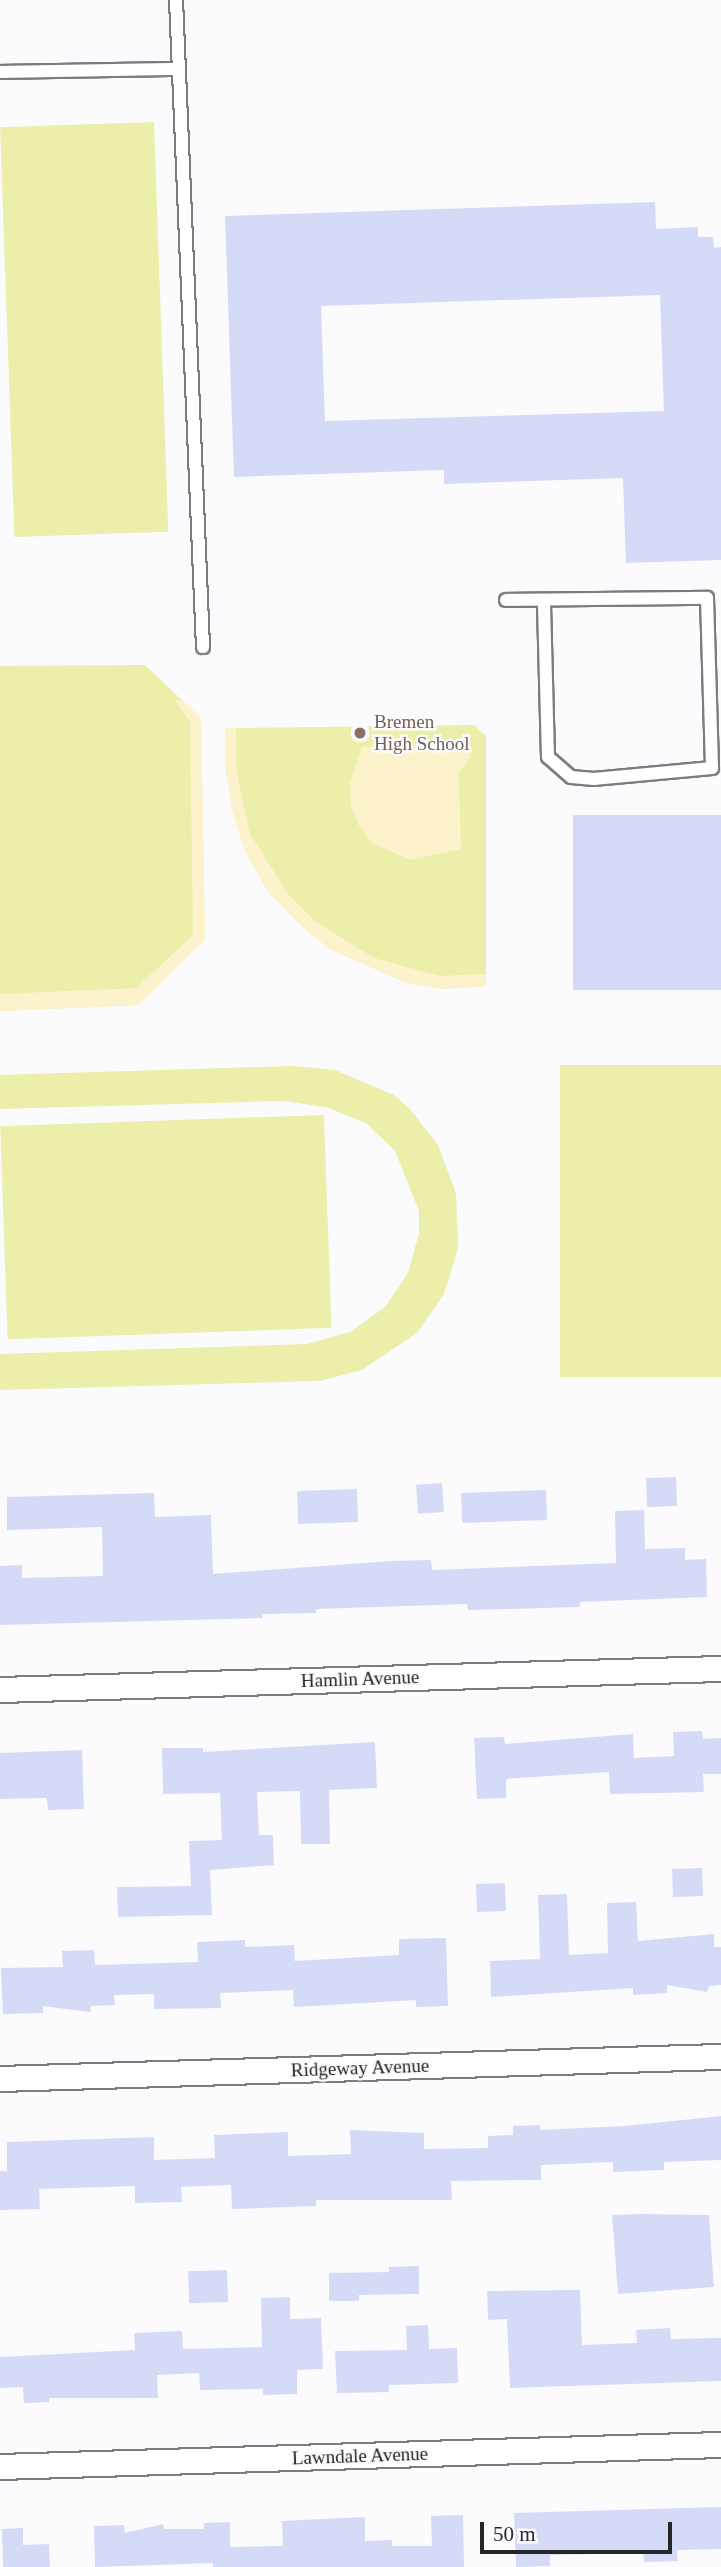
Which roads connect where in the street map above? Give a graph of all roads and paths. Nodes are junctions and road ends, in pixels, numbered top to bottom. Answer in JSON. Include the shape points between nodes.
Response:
{"nodes":[{"id":1,"x":176,"y":0,"type":"edge"},
{"id":2,"x":179,"y":69,"type":"junction"},
{"id":3,"x":0,"y":72,"type":"edge"},
{"id":4,"x":506,"y":600,"type":"dead end"},
{"id":5,"x":544,"y":602,"type":"junction"},
{"id":6,"x":203,"y":647,"type":"dead end"},
{"id":7,"x":721,"y":1669,"type":"edge"},
{"id":8,"x":0,"y":1690,"type":"edge"},
{"id":9,"x":721,"y":2057,"type":"edge"},
{"id":10,"x":0,"y":2079,"type":"edge"},
{"id":11,"x":721,"y":2445,"type":"edge"},
{"id":12,"x":0,"y":2467,"type":"edge"}],
"edges":[{"from":1,"to":2,"type":"lane"},
{"from":2,"to":3,"type":"lane"},
{"from":2,"to":6,"type":"lane"},
{"from":4,"to":5,"type":"lane"},
{"from":5,"to":5,"type":"lane","via":[[548,757],[571,777],[594,779],[712,768],[707,598]]},
{"from":7,"to":8,"type":"street","name":"Hamlin Avenue"},
{"from":9,"to":10,"type":"street","name":"Ridgeway Avenue"},
{"from":11,"to":12,"type":"street","name":"Lawndale Avenue"}]}
